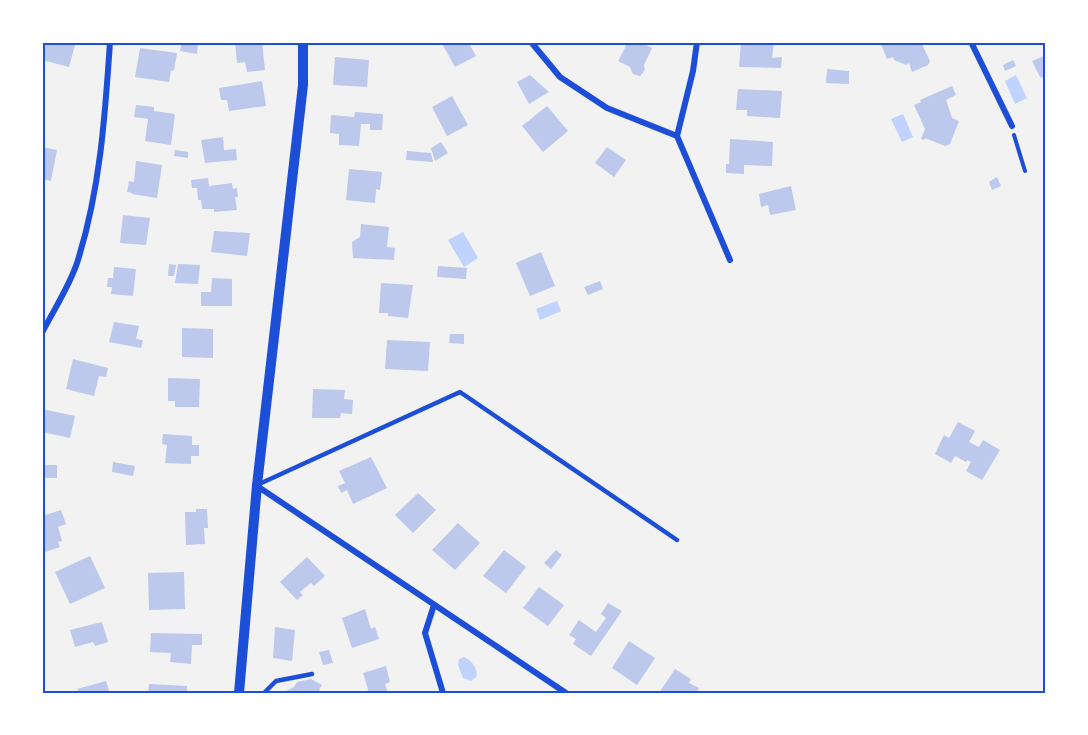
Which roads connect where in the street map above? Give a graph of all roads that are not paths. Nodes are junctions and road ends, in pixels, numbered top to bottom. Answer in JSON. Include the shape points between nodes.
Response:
{"nodes":[{"id":1,"x":110,"y":42,"type":"edge"},
{"id":2,"x":303,"y":42,"type":"edge"},
{"id":3,"x":531,"y":42,"type":"edge"},
{"id":4,"x":697,"y":42,"type":"edge"},
{"id":5,"x":971,"y":42,"type":"edge"},
{"id":6,"x":1012,"y":126,"type":"road end"},
{"id":7,"x":677,"y":136,"type":"junction"},
{"id":8,"x":730,"y":260,"type":"dead end"},
{"id":9,"x":42,"y":333,"type":"edge"},
{"id":10,"x":257,"y":485,"type":"junction"},
{"id":11,"x":677,"y":540,"type":"dead end"},
{"id":12,"x":434,"y":605,"type":"junction"},
{"id":13,"x":312,"y":674,"type":"dead end"},
{"id":14,"x":239,"y":693,"type":"edge"},
{"id":15,"x":264,"y":693,"type":"edge"},
{"id":16,"x":443,"y":693,"type":"edge"},
{"id":17,"x":566,"y":693,"type":"edge"}],
"edges":[{"from":1,"to":9,"type":"street","via":[[104,134],[94,198],[76,266]]},
{"from":2,"to":10,"type":"street","via":[[303,85]]},
{"from":3,"to":7,"type":"street","via":[[560,77],[607,108]]},
{"from":4,"to":7,"type":"street"},
{"from":5,"to":6,"type":"street"},
{"from":7,"to":8,"type":"street"},
{"from":10,"to":11,"type":"lane","via":[[460,392]]},
{"from":10,"to":12,"type":"street"},
{"from":10,"to":14,"type":"street"},
{"from":12,"to":16,"type":"street","via":[[425,633]]},
{"from":12,"to":17,"type":"street"},
{"from":13,"to":15,"type":"lane","via":[[276,681]]}]}
